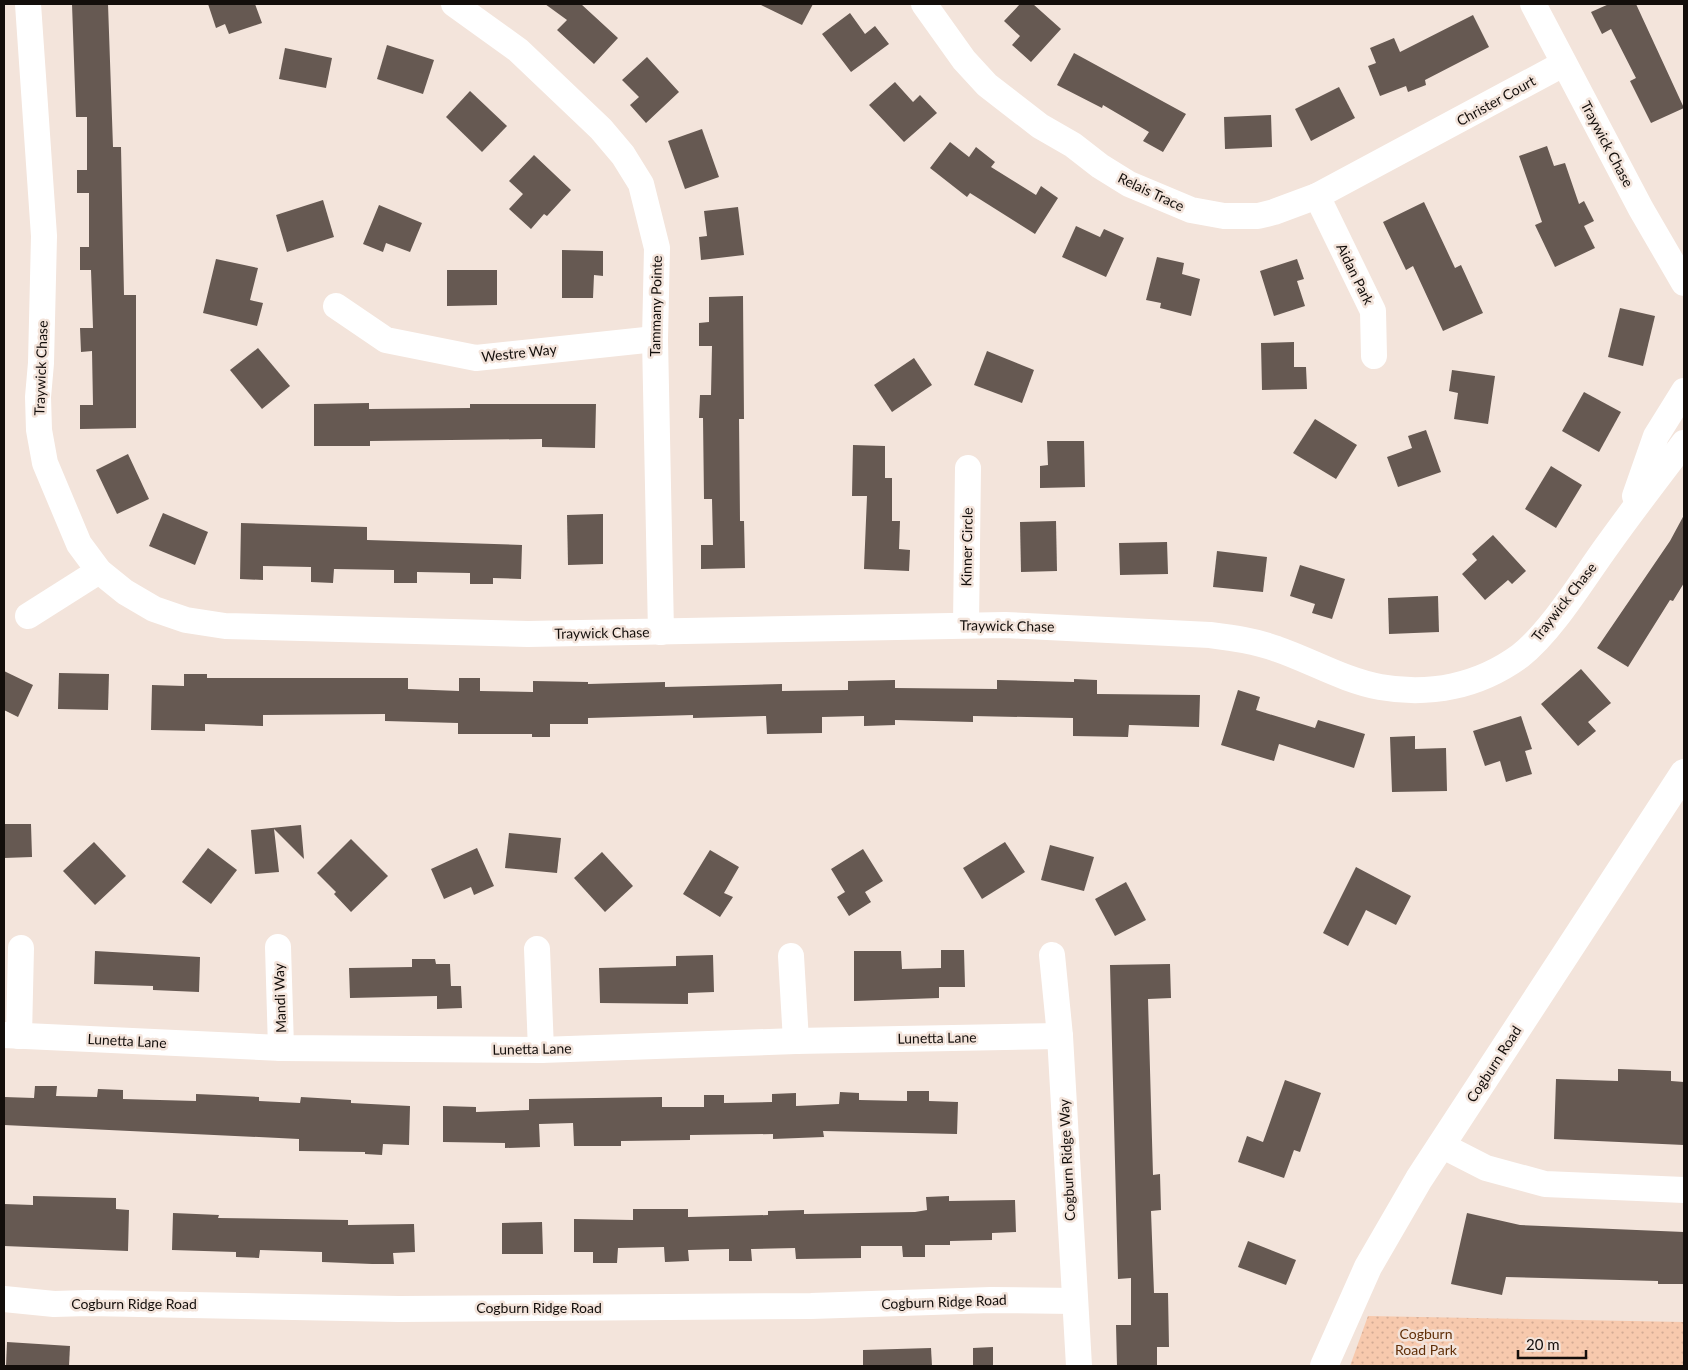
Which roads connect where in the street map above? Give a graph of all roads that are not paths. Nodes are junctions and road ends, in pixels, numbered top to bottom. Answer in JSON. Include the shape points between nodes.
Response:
{"nodes":[{"id":1,"x":28,"y":4,"type":"edge"},
{"id":2,"x":454,"y":4,"type":"edge"},
{"id":3,"x":924,"y":4,"type":"edge"},
{"id":4,"x":1533,"y":4,"type":"edge"},
{"id":5,"x":1563,"y":64,"type":"junction"},
{"id":6,"x":1429,"y":138,"type":"joint"},
{"id":7,"x":1317,"y":196,"type":"junction"},
{"id":8,"x":1639,"y":205,"type":"junction"},
{"id":9,"x":1684,"y":254,"type":"edge"},
{"id":10,"x":1684,"y":283,"type":"edge"},
{"id":11,"x":336,"y":306,"type":"dead end"},
{"id":12,"x":655,"y":339,"type":"junction"},
{"id":13,"x":1374,"y":356,"type":"dead end"},
{"id":14,"x":1684,"y":391,"type":"edge"},
{"id":15,"x":1684,"y":443,"type":"edge"},
{"id":16,"x":968,"y":468,"type":"dead end"},
{"id":17,"x":1621,"y":526,"type":"junction"},
{"id":18,"x":99,"y":570,"type":"junction"},
{"id":19,"x":28,"y":616,"type":"dead end"},
{"id":20,"x":966,"y":625,"type":"junction"},
{"id":21,"x":661,"y":632,"type":"junction"},
{"id":22,"x":1684,"y":774,"type":"edge"},
{"id":23,"x":278,"y":947,"type":"dead end"},
{"id":24,"x":21,"y":948,"type":"dead end"},
{"id":25,"x":537,"y":949,"type":"dead end"},
{"id":26,"x":1052,"y":955,"type":"dead end"},
{"id":27,"x":791,"y":956,"type":"dead end"},
{"id":28,"x":11,"y":1036,"type":"edge"},
{"id":29,"x":1060,"y":1036,"type":"junction"},
{"id":30,"x":796,"y":1041,"type":"junction"},
{"id":31,"x":281,"y":1048,"type":"junction"},
{"id":32,"x":541,"y":1050,"type":"junction"},
{"id":33,"x":1442,"y":1144,"type":"junction"},
{"id":34,"x":1684,"y":1190,"type":"edge"},
{"id":35,"x":4,"y":1299,"type":"edge"},
{"id":36,"x":1075,"y":1301,"type":"junction"},
{"id":37,"x":1079,"y":1366,"type":"edge"},
{"id":38,"x":1324,"y":1366,"type":"edge"}],
"edges":[{"from":1,"to":18,"type":"street","name":"Traywick Chase","via":[[44,236],[39,430],[45,463],[64,513],[79,544]]},
{"from":2,"to":12,"type":"street","name":"Tammany Pointe","via":[[518,50],[601,129],[628,162],[641,184],[657,248]]},
{"from":3,"to":7,"type":"street","name":"Relais Trace","via":[[964,60],[987,85],[1040,126],[1074,145],[1129,184],[1191,210],[1224,216],[1266,214]]},
{"from":4,"to":5,"type":"street","name":"Traywick Chase"},
{"from":5,"to":6,"type":"street","name":"Christer Court"},
{"from":5,"to":8,"type":"street","name":"Traywick Chase"},
{"from":6,"to":7,"type":"street","name":"Relais Trace"},
{"from":7,"to":13,"type":"street","name":"Aidan Park","via":[[1373,311]]},
{"from":8,"to":9,"type":"street"},
{"from":8,"to":10,"type":"street","name":"Traywick Chase"},
{"from":11,"to":12,"type":"street","name":"Westre Way","via":[[386,340],[476,358]]},
{"from":12,"to":21,"type":"street","name":"Tammany Pointe"},
{"from":14,"to":17,"type":"street","name":"Traywick Chase","via":[[1656,436]]},
{"from":15,"to":17,"type":"street","name":"Traywick Chase"},
{"from":16,"to":20,"type":"street","name":"Kinner Circle"},
{"from":17,"to":20,"type":"street","name":"Traywick Chase","via":[[1549,626],[1521,655],[1461,686],[1413,690],[1380,687],[1347,678],[1276,648],[1210,635],[1004,624]]},
{"from":18,"to":19,"type":"street"},
{"from":18,"to":21,"type":"street","name":"Traywick Chase","via":[[125,592],[154,609],[186,620],[224,626],[528,634]]},
{"from":20,"to":21,"type":"street","name":"Traywick Chase"},
{"from":22,"to":33,"type":"street","name":"Cogburn Road"},
{"from":23,"to":31,"type":"street","name":"Mandi Way"},
{"from":24,"to":28,"type":"street"},
{"from":25,"to":32,"type":"street"},
{"from":26,"to":29,"type":"street","name":"Cogburn Ridge Way"},
{"from":27,"to":30,"type":"street"},
{"from":28,"to":31,"type":"street","name":"Lunetta Lane"},
{"from":29,"to":30,"type":"street","name":"Lunetta Lane"},
{"from":29,"to":36,"type":"street","name":"Cogburn Ridge Way"},
{"from":30,"to":32,"type":"street","name":"Lunetta Lane"},
{"from":31,"to":32,"type":"street","name":"Lunetta Lane"},
{"from":33,"to":34,"type":"street","via":[[1486,1168],[1545,1184]]},
{"from":33,"to":38,"type":"street","name":"Cogburn Road","via":[[1368,1267]]},
{"from":35,"to":36,"type":"street","name":"Cogburn Ridge Road","via":[[54,1304],[399,1309]]},
{"from":36,"to":37,"type":"street","name":"Cogburn Ridge Way"}]}
